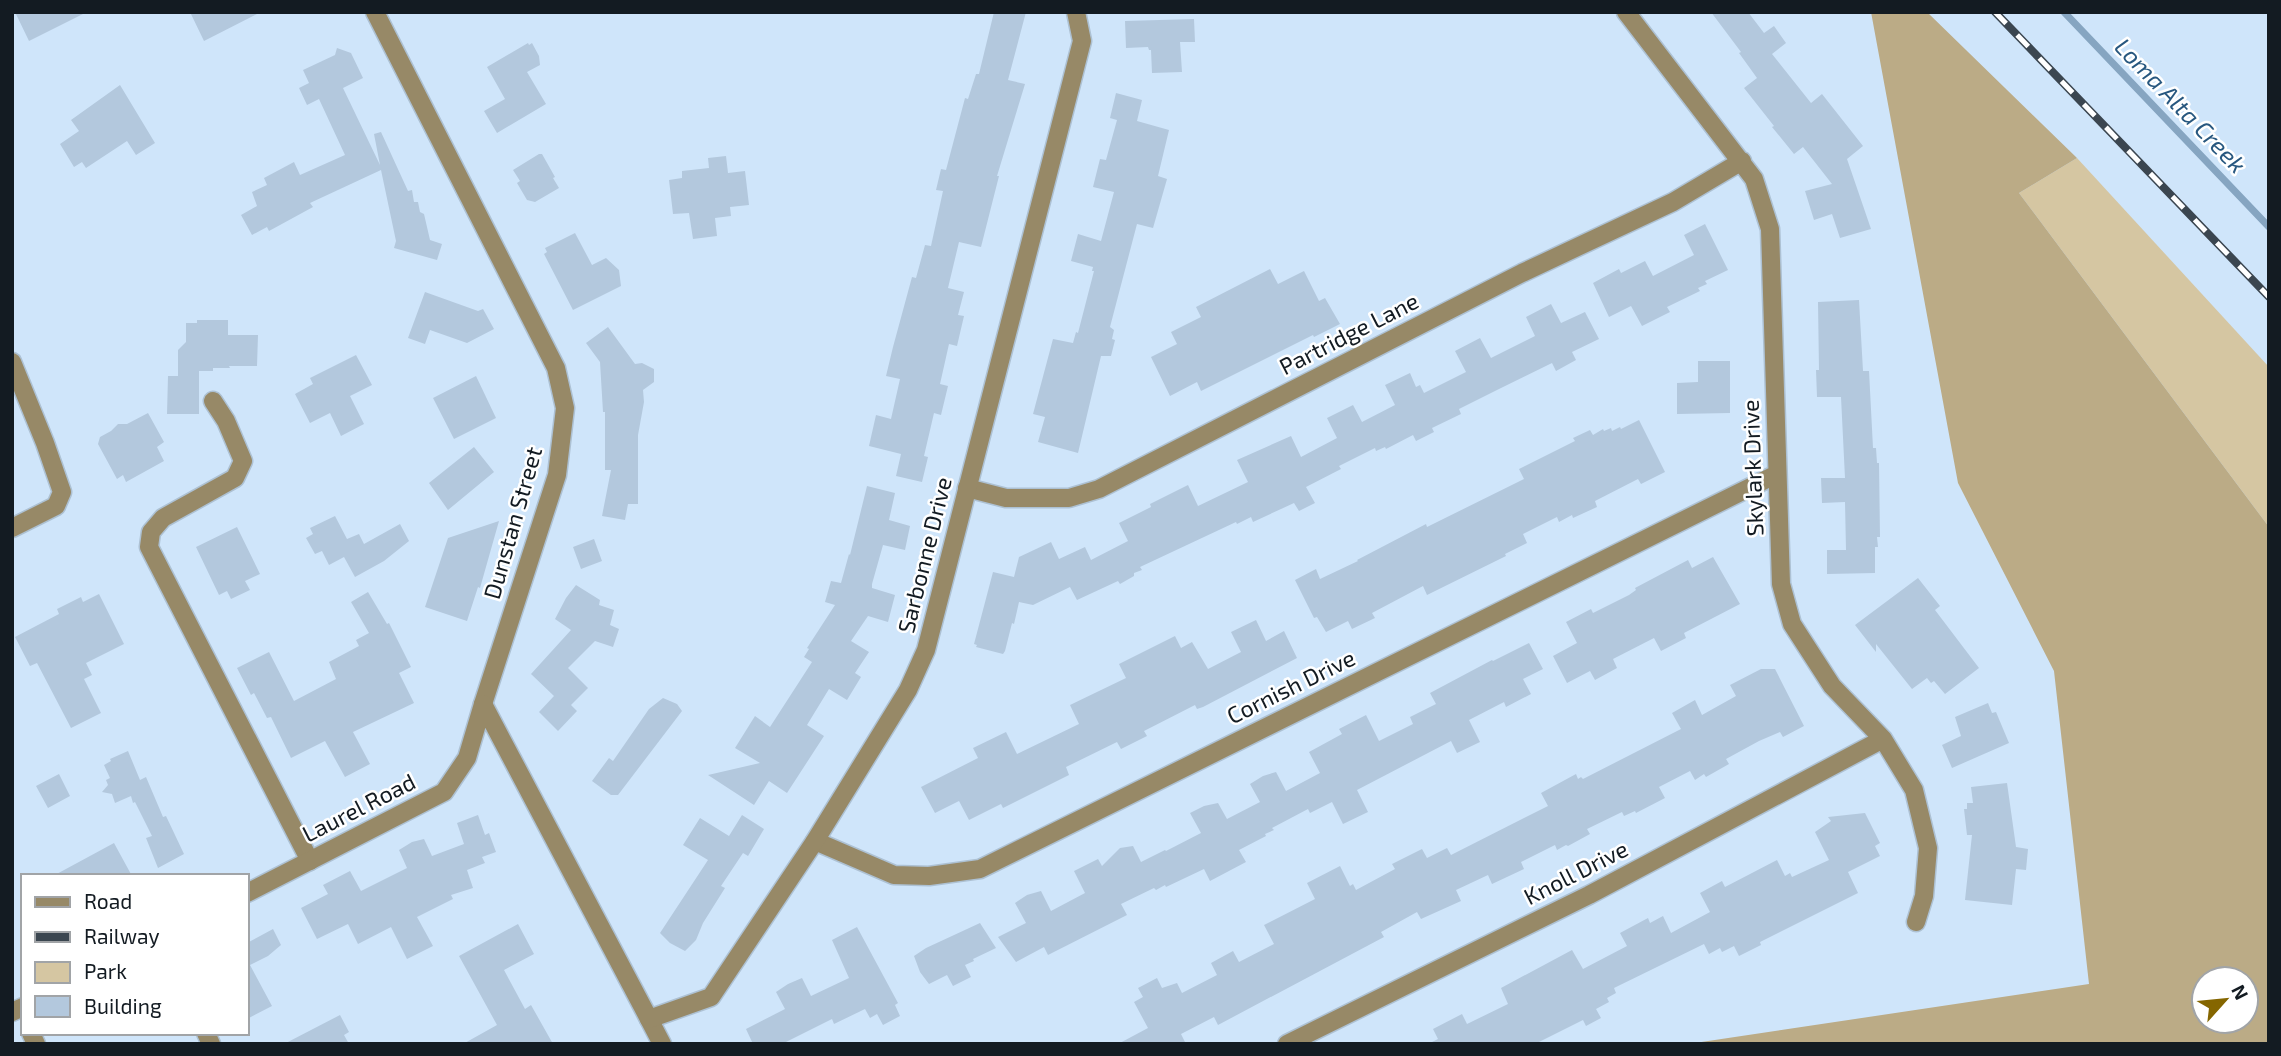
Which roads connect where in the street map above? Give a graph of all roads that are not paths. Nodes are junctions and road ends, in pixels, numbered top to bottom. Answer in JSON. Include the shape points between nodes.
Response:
{"nodes":[{"id":1,"x":375,"y":12,"type":"edge"},
{"id":2,"x":1076,"y":12,"type":"edge"},
{"id":3,"x":1626,"y":12,"type":"edge"},
{"id":4,"x":1742,"y":161,"type":"junction"},
{"id":5,"x":12,"y":362,"type":"edge"},
{"id":6,"x":213,"y":401,"type":"dead end"},
{"id":7,"x":1777,"y":474,"type":"junction"},
{"id":8,"x":967,"y":488,"type":"junction"},
{"id":9,"x":12,"y":528,"type":"edge"},
{"id":10,"x":484,"y":704,"type":"junction"},
{"id":11,"x":1883,"y":739,"type":"junction"},
{"id":12,"x":815,"y":841,"type":"junction"},
{"id":13,"x":310,"y":860,"type":"junction"},
{"id":14,"x":248,"y":892,"type":"edge"},
{"id":15,"x":1916,"y":922,"type":"dead end"},
{"id":16,"x":649,"y":1019,"type":"junction"},
{"id":17,"x":662,"y":1044,"type":"edge"},
{"id":18,"x":1287,"y":1044,"type":"edge"}],
"edges":[{"from":1,"to":10,"type":"street","name":"Dunstan Street","via":[[556,368],[565,408],[557,475]]},
{"from":2,"to":8,"type":"street","name":"Sarbonne Drive","via":[[1082,41]]},
{"from":3,"to":4,"type":"street","name":"Skylark Drive"},
{"from":4,"to":7,"type":"street","name":"Skylark Drive","via":[[1754,179],[1770,229]]},
{"from":4,"to":8,"type":"street","name":"Partridge Lane","via":[[1673,202],[1522,273],[1099,489],[1069,498],[1006,498]]},
{"from":5,"to":9,"type":"street","via":[[62,492],[56,506]]},
{"from":6,"to":13,"type":"street","via":[[243,461],[235,478],[163,518],[151,532],[149,547]]},
{"from":7,"to":11,"type":"street","name":"Skylark Drive","via":[[1781,584],[1792,624],[1832,686]]},
{"from":7,"to":12,"type":"street","name":"Cornish Drive","via":[[981,869],[894,875]]},
{"from":8,"to":12,"type":"street","name":"Sarbonne Drive","via":[[919,668]]},
{"from":10,"to":13,"type":"street","name":"Laurel Road","via":[[467,758],[444,792]]},
{"from":10,"to":16,"type":"street"},
{"from":11,"to":15,"type":"street","name":"Skylark Drive","via":[[1914,789],[1928,848],[1924,896]]},
{"from":11,"to":18,"type":"street","name":"Knoll Drive","via":[[1589,895]]},
{"from":12,"to":16,"type":"street","name":"Sarbonne Drive","via":[[711,998]]},
{"from":13,"to":14,"type":"street","name":"Laurel Road"},
{"from":16,"to":17,"type":"street"}]}
